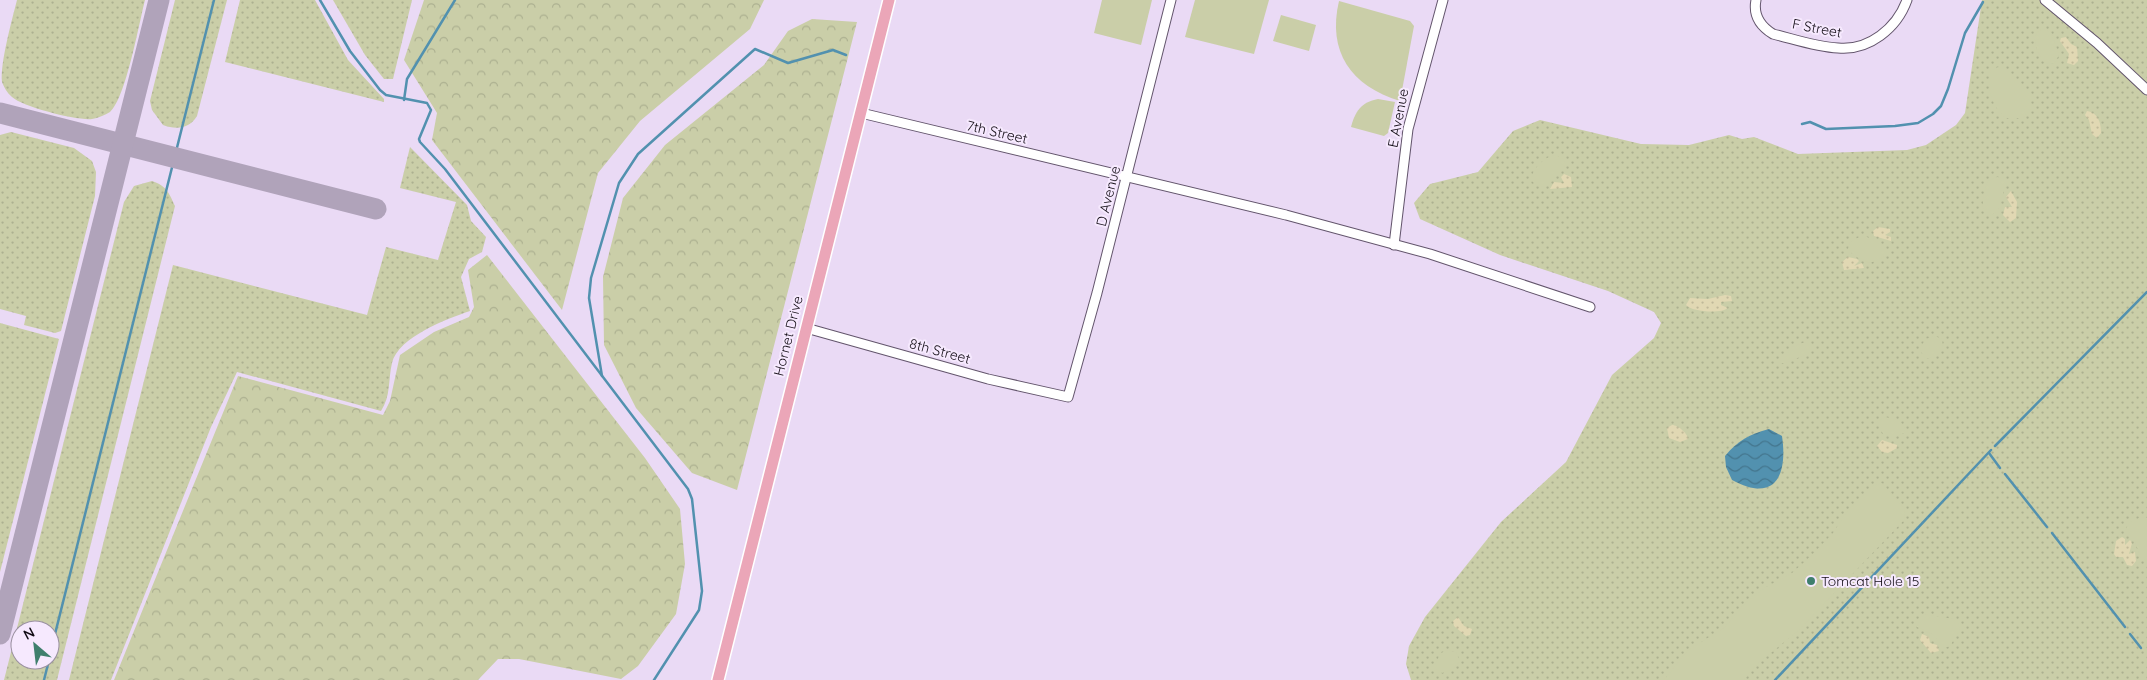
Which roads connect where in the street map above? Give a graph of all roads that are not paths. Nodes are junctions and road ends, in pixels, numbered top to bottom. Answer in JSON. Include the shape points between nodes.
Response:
{"nodes":[{"id":1,"x":889,"y":0,"type":"edge"},
{"id":2,"x":1171,"y":0,"type":"edge"},
{"id":3,"x":1443,"y":0,"type":"edge"},
{"id":4,"x":1756,"y":0,"type":"edge"},
{"id":5,"x":1907,"y":0,"type":"edge"},
{"id":6,"x":2044,"y":0,"type":"edge"},
{"id":7,"x":2147,"y":90,"type":"edge"},
{"id":8,"x":861,"y":113,"type":"junction"},
{"id":9,"x":1128,"y":176,"type":"junction"},
{"id":10,"x":1394,"y":245,"type":"junction"},
{"id":11,"x":1590,"y":307,"type":"dead end"},
{"id":12,"x":806,"y":328,"type":"junction"},
{"id":13,"x":1068,"y":397,"type":"joint"},
{"id":14,"x":718,"y":680,"type":"edge"}],
"edges":[{"from":1,"to":8,"type":"main road","name":"Hornet Drive"},
{"from":2,"to":9,"type":"street","name":"D Avenue"},
{"from":3,"to":10,"type":"street","name":"E Avenue","via":[[1408,129]]},
{"from":4,"to":5,"type":"street","name":"F Street","via":[[1757,17],[1773,34],[1839,49],[1872,41],[1883,34]]},
{"from":6,"to":7,"type":"street"},
{"from":8,"to":9,"type":"street","name":"7th Street"},
{"from":8,"to":12,"type":"main road","name":"Hornet Drive"},
{"from":9,"to":10,"type":"street","name":"7th Street"},
{"from":9,"to":13,"type":"street","name":"D Avenue"},
{"from":10,"to":11,"type":"street","name":"7th Street"},
{"from":12,"to":13,"type":"street","name":"8th Street","via":[[988,379]]},
{"from":12,"to":14,"type":"main road","name":"Hornet Drive"}]}
